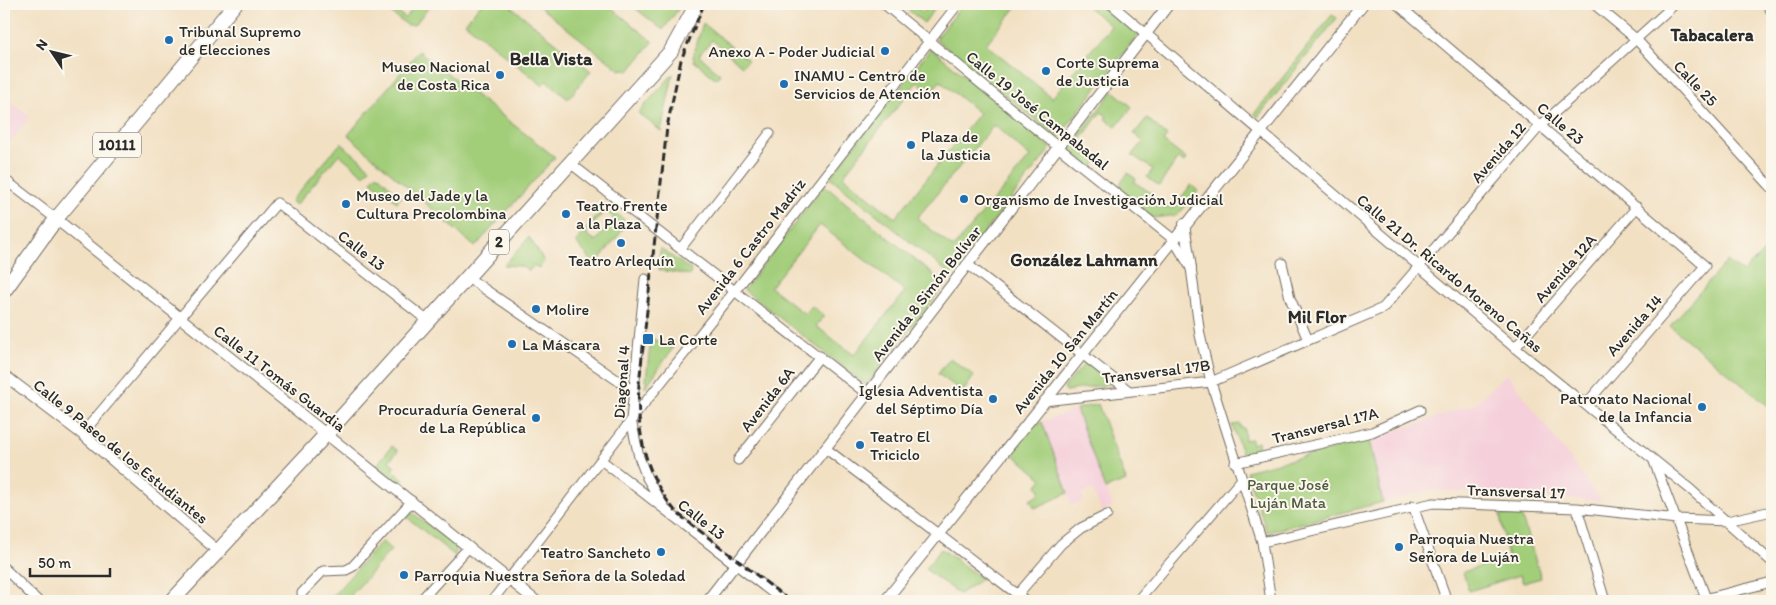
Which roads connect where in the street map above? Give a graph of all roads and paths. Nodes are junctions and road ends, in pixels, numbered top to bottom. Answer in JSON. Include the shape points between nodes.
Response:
{"nodes":[{"id":1,"x":235,"y":4,"type":"edge"},
{"id":2,"x":697,"y":4,"type":"edge"},
{"id":3,"x":884,"y":4,"type":"edge"},
{"id":4,"x":958,"y":4,"type":"edge"},
{"id":5,"x":1111,"y":4,"type":"edge"},
{"id":6,"x":1169,"y":4,"type":"edge"},
{"id":7,"x":1362,"y":4,"type":"edge"},
{"id":8,"x":1397,"y":4,"type":"edge"},
{"id":9,"x":1594,"y":4,"type":"edge"},
{"id":10,"x":1675,"y":4,"type":"edge"},
{"id":11,"x":1767,"y":4,"type":"edge"},
{"id":12,"x":1772,"y":12,"type":"edge"},
{"id":13,"x":1146,"y":34,"type":"junction"},
{"id":14,"x":930,"y":40,"type":"junction"},
{"id":15,"x":1636,"y":40,"type":"junction"},
{"id":16,"x":1541,"y":125,"type":"junction"},
{"id":17,"x":1260,"y":131,"type":"junction"},
{"id":18,"x":770,"y":133,"type":"dead end"},
{"id":19,"x":1058,"y":147,"type":"junction"},
{"id":20,"x":570,"y":163,"type":"junction"},
{"id":21,"x":4,"y":179,"type":"edge"},
{"id":22,"x":1772,"y":188,"type":"edge"},
{"id":23,"x":1637,"y":207,"type":"junction"},
{"id":24,"x":56,"y":219,"type":"junction"},
{"id":25,"x":1184,"y":224,"type":"junction"},
{"id":26,"x":1173,"y":239,"type":"junction"},
{"id":27,"x":681,"y":248,"type":"junction"},
{"id":28,"x":1282,"y":262,"type":"dead end"},
{"id":29,"x":968,"y":264,"type":"junction"},
{"id":30,"x":1705,"y":266,"type":"joint"},
{"id":31,"x":1419,"y":267,"type":"junction"},
{"id":32,"x":1191,"y":268,"type":"junction"},
{"id":33,"x":467,"y":277,"type":"junction"},
{"id":34,"x":645,"y":279,"type":"dead end"},
{"id":35,"x":4,"y":291,"type":"edge"},
{"id":36,"x":735,"y":291,"type":"junction"},
{"id":37,"x":179,"y":318,"type":"junction"},
{"id":38,"x":428,"y":321,"type":"junction"},
{"id":39,"x":1308,"y":340,"type":"junction"},
{"id":40,"x":1515,"y":348,"type":"junction"},
{"id":41,"x":1082,"y":354,"type":"junction"},
{"id":42,"x":820,"y":356,"type":"junction"},
{"id":43,"x":4,"y":376,"type":"edge"},
{"id":44,"x":1211,"y":382,"type":"junction"},
{"id":45,"x":1128,"y":390,"type":"junction"},
{"id":46,"x":633,"y":391,"type":"junction"},
{"id":47,"x":867,"y":394,"type":"junction"},
{"id":48,"x":1044,"y":401,"type":"junction"},
{"id":49,"x":1586,"y":404,"type":"junction"},
{"id":50,"x":1420,"y":410,"type":"dead end"},
{"id":51,"x":631,"y":420,"type":"junction"},
{"id":52,"x":327,"y":433,"type":"junction"},
{"id":53,"x":82,"y":434,"type":"junction"},
{"id":54,"x":825,"y":448,"type":"junction"},
{"id":55,"x":1654,"y":459,"type":"junction"},
{"id":56,"x":601,"y":460,"type":"junction"},
{"id":57,"x":738,"y":460,"type":"dead end"},
{"id":58,"x":1236,"y":463,"type":"junction"},
{"id":59,"x":1241,"y":480,"type":"junction"},
{"id":60,"x":1669,"y":500,"type":"junction"},
{"id":61,"x":412,"y":501,"type":"junction"},
{"id":62,"x":1414,"y":506,"type":"junction"},
{"id":63,"x":1577,"y":508,"type":"junction"},
{"id":64,"x":666,"y":510,"type":"junction"},
{"id":65,"x":1772,"y":511,"type":"edge"},
{"id":66,"x":1107,"y":514,"type":"dead end"},
{"id":67,"x":1653,"y":516,"type":"junction"},
{"id":68,"x":1677,"y":519,"type":"junction"},
{"id":69,"x":1727,"y":522,"type":"junction"},
{"id":70,"x":939,"y":533,"type":"junction"},
{"id":71,"x":1262,"y":542,"type":"junction"},
{"id":72,"x":469,"y":547,"type":"junction"},
{"id":73,"x":219,"y":552,"type":"junction"},
{"id":74,"x":1772,"y":562,"type":"edge"},
{"id":75,"x":735,"y":564,"type":"junction"},
{"id":76,"x":4,"y":568,"type":"edge"},
{"id":77,"x":509,"y":580,"type":"junction"},
{"id":78,"x":1772,"y":582,"type":"edge"},
{"id":79,"x":302,"y":593,"type":"dead end"},
{"id":80,"x":1014,"y":598,"type":"edge"},
{"id":81,"x":1707,"y":600,"type":"edge"},
{"id":82,"x":38,"y":601,"type":"edge"},
{"id":83,"x":172,"y":601,"type":"edge"},
{"id":84,"x":420,"y":601,"type":"edge"},
{"id":85,"x":492,"y":601,"type":"edge"},
{"id":86,"x":536,"y":601,"type":"edge"},
{"id":87,"x":707,"y":601,"type":"edge"},
{"id":88,"x":783,"y":601,"type":"edge"},
{"id":89,"x":885,"y":601,"type":"edge"},
{"id":90,"x":1026,"y":601,"type":"edge"},
{"id":91,"x":1137,"y":601,"type":"edge"},
{"id":92,"x":1271,"y":601,"type":"edge"},
{"id":93,"x":1447,"y":601,"type":"edge"},
{"id":94,"x":1605,"y":601,"type":"edge"},
{"id":95,"x":1696,"y":601,"type":"edge"}],
"edges":[{"from":1,"to":24,"type":"highway","number":"10111"},
{"from":2,"to":20,"type":"highway","number":"2","via":[[671,51]]},
{"from":3,"to":14,"type":"street","name":"Calle 19 José Campabadal"},
{"from":4,"to":14,"type":"street","name":"Avenida 6 Castro Madriz"},
{"from":5,"to":13,"type":"street","name":"Calle 21 Dr. Ricardo Moreno Cañas"},
{"from":6,"to":13,"type":"street","name":"Avenida 8 Simón Bolívar"},
{"from":7,"to":17,"type":"street","name":"Avenida 10 San Martín"},
{"from":8,"to":16,"type":"street","name":"Calle 23"},
{"from":9,"to":15,"type":"street","name":"Calle 25"},
{"from":10,"to":15,"type":"street","name":"Avenida 12"},
{"from":11,"to":12,"type":"street"},
{"from":13,"to":17,"type":"street","name":"Calle 21 Dr. Ricardo Moreno Cañas"},
{"from":13,"to":19,"type":"street","name":"Avenida 8 Simón Bolívar"},
{"from":14,"to":19,"type":"street","name":"Calle 19 José Campabadal"},
{"from":14,"to":36,"type":"street","name":"Avenida 6 Castro Madriz"},
{"from":15,"to":16,"type":"street","name":"Avenida 12"},
{"from":15,"to":22,"type":"street","name":"Calle 25"},
{"from":16,"to":23,"type":"street","name":"Calle 23"},
{"from":16,"to":31,"type":"street","name":"Avenida 12"},
{"from":17,"to":25,"type":"street","name":"Avenida 10 San Martín"},
{"from":17,"to":31,"type":"street","name":"Calle 21 Dr. Ricardo Moreno Cañas"},
{"from":18,"to":27,"type":"street"},
{"from":19,"to":26,"type":"street","name":"Calle 19 José Campabadal"},
{"from":19,"to":29,"type":"street","name":"Avenida 8 Simón Bolívar"},
{"from":20,"to":27,"type":"street"},
{"from":20,"to":33,"type":"highway","number":"2"},
{"from":21,"to":24,"type":"street","name":"Calle 11 Tomás Guardia"},
{"from":23,"to":30,"type":"street","name":"Calle 23"},
{"from":23,"to":40,"type":"street","name":"Avenida 12A"},
{"from":24,"to":35,"type":"highway","number":"10111"},
{"from":24,"to":37,"type":"street","name":"Calle 11 Tomás Guardia"},
{"from":25,"to":26,"type":"street","name":"Avenida 10 San Martín"},
{"from":25,"to":32,"type":"street"},
{"from":26,"to":32,"type":"street","name":"Calle 19 José Campabadal"},
{"from":26,"to":41,"type":"street","name":"Avenida 10 San Martín"},
{"from":27,"to":36,"type":"street"},
{"from":28,"to":39,"type":"street","via":[[1290,298]]},
{"from":29,"to":41,"type":"street"},
{"from":29,"to":47,"type":"street","name":"Avenida 8 Simón Bolívar"},
{"from":30,"to":49,"type":"street","name":"Avenida 14"},
{"from":31,"to":39,"type":"street","name":"Transversal 17B","via":[[1383,308]]},
{"from":31,"to":40,"type":"street","name":"Calle 21 Dr. Ricardo Moreno Cañas"},
{"from":32,"to":44,"type":"street","via":[[1200,335]]},
{"from":33,"to":38,"type":"highway","number":"2"},
{"from":33,"to":46,"type":"street"},
{"from":34,"to":46,"type":"street","name":"Diagonal 4"},
{"from":36,"to":42,"type":"street"},
{"from":36,"to":51,"type":"street","name":"Avenida 6 Castro Madriz"},
{"from":37,"to":38,"type":"street","name":"Calle 13","via":[[277,203]]},
{"from":37,"to":52,"type":"street","name":"Calle 11 Tomás Guardia"},
{"from":37,"to":53,"type":"street"},
{"from":38,"to":52,"type":"highway","number":"2"},
{"from":39,"to":44,"type":"street","name":"Transversal 17B"},
{"from":40,"to":49,"type":"street","name":"Calle 21 Dr. Ricardo Moreno Cañas"},
{"from":41,"to":45,"type":"street"},
{"from":41,"to":48,"type":"street","name":"Avenida 10 San Martín"},
{"from":42,"to":47,"type":"street"},
{"from":42,"to":57,"type":"street","name":"Avenida 6A"},
{"from":43,"to":53,"type":"street","name":"Calle 9 Paseo de los Estudiantes"},
{"from":44,"to":45,"type":"street","name":"Transversal 17B"},
{"from":44,"to":58,"type":"street"},
{"from":45,"to":48,"type":"street","name":"Transversal 17B"},
{"from":46,"to":51,"type":"street","name":"Diagonal 4"},
{"from":47,"to":54,"type":"street","name":"Avenida 8 Simón Bolívar"},
{"from":48,"to":70,"type":"street","name":"Avenida 10 San Martín"},
{"from":49,"to":55,"type":"street","name":"Calle 21 Dr. Ricardo Moreno Cañas"},
{"from":50,"to":58,"type":"street","name":"Transversal 17A","via":[[1372,432]]},
{"from":51,"to":56,"type":"street","name":"Avenida 6 Castro Madriz"},
{"from":51,"to":64,"type":"street","name":"Diagonal 4","via":[[647,478]]},
{"from":52,"to":61,"type":"street","name":"Calle 11 Tomás Guardia"},
{"from":52,"to":73,"type":"highway","number":"2"},
{"from":53,"to":73,"type":"street","name":"Calle 9 Paseo de los Estudiantes"},
{"from":54,"to":70,"type":"street"},
{"from":54,"to":75,"type":"street","name":"Avenida 8 Simón Bolívar"},
{"from":55,"to":60,"type":"street"},
{"from":55,"to":69,"type":"street","name":"Calle 21 Dr. Ricardo Moreno Cañas"},
{"from":56,"to":64,"type":"street","name":"Calle 13"},
{"from":56,"to":77,"type":"street","name":"Avenida 6 Castro Madriz"},
{"from":58,"to":59,"type":"street"},
{"from":59,"to":71,"type":"street"},
{"from":59,"to":91,"type":"street"},
{"from":60,"to":67,"type":"street"},
{"from":60,"to":68,"type":"street"},
{"from":61,"to":72,"type":"street","name":"Calle 11 Tomás Guardia"},
{"from":61,"to":79,"type":"street","via":[[352,567],[323,571]]},
{"from":62,"to":63,"type":"street","name":"Transversal 17","via":[[1434,503]]},
{"from":62,"to":71,"type":"street","name":"Transversal 17"},
{"from":62,"to":93,"type":"street"},
{"from":63,"to":67,"type":"street","name":"Transversal 17"},
{"from":63,"to":94,"type":"street"},
{"from":64,"to":75,"type":"street","name":"Calle 13"},
{"from":65,"to":69,"type":"street","name":"Transversal 17"},
{"from":66,"to":80,"type":"street","via":[[1061,544]]},
{"from":67,"to":68,"type":"street","name":"Transversal 17"},
{"from":68,"to":69,"type":"street","name":"Transversal 17"},
{"from":68,"to":81,"type":"street"},
{"from":69,"to":74,"type":"street","name":"Calle 21 Dr. Ricardo Moreno Cañas"},
{"from":70,"to":80,"type":"street"},
{"from":70,"to":89,"type":"street","name":"Avenida 10 San Martín"},
{"from":71,"to":92,"type":"street"},
{"from":72,"to":77,"type":"street","name":"Calle 11 Tomás Guardia"},
{"from":72,"to":84,"type":"street"},
{"from":73,"to":83,"type":"highway","number":"2"},
{"from":75,"to":87,"type":"street","name":"Avenida 8 Simón Bolívar"},
{"from":75,"to":88,"type":"street","name":"Calle 13"},
{"from":76,"to":82,"type":"street"},
{"from":77,"to":85,"type":"street","name":"Avenida 6 Castro Madriz"},
{"from":77,"to":86,"type":"street","name":"Calle 11 Tomás Guardia"},
{"from":78,"to":81,"type":"street"},
{"from":80,"to":90,"type":"street"},
{"from":81,"to":95,"type":"street"}]}
